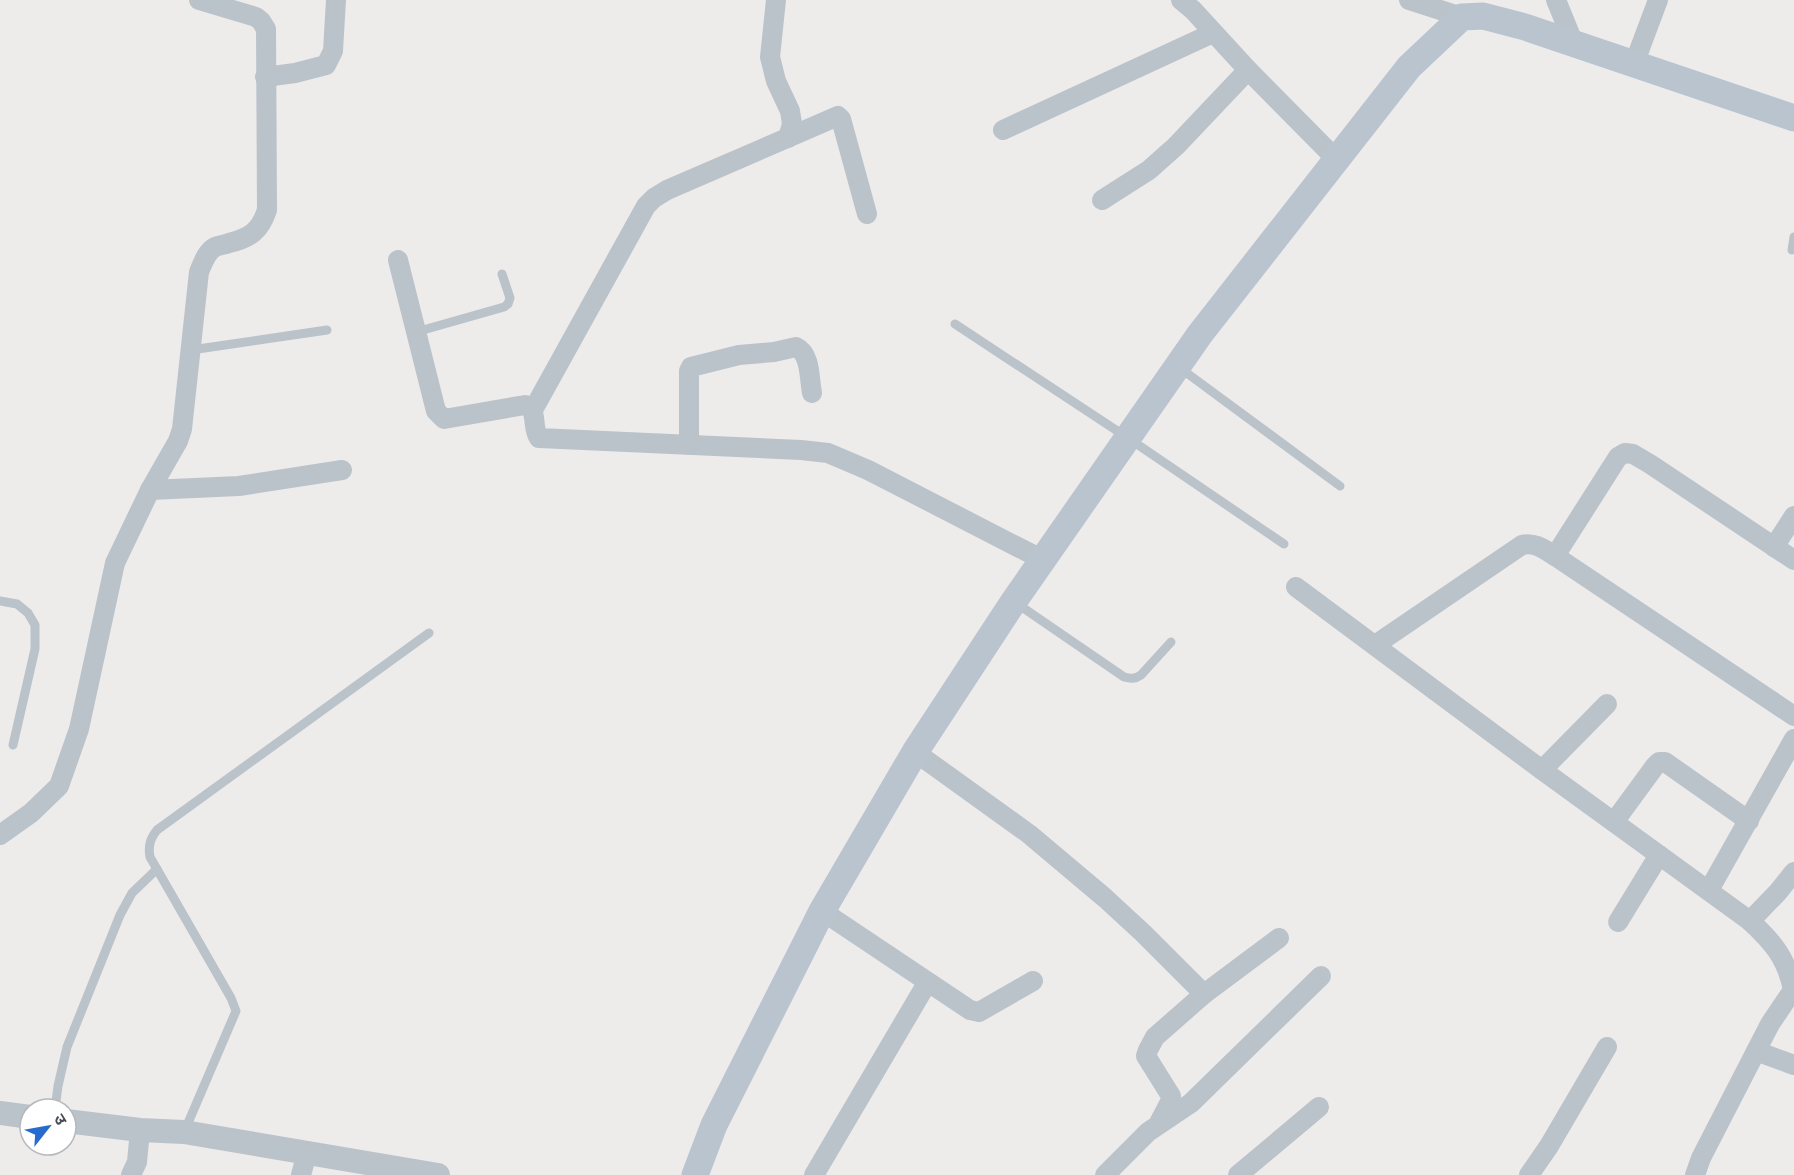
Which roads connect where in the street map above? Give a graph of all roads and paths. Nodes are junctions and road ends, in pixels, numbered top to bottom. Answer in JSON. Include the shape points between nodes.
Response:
{"nodes":[{"id":1,"x":199,"y":0,"type":"edge"},
{"id":2,"x":336,"y":0,"type":"edge"},
{"id":3,"x":776,"y":0,"type":"edge"},
{"id":4,"x":1182,"y":0,"type":"edge"},
{"id":5,"x":1409,"y":0,"type":"edge"},
{"id":6,"x":1556,"y":0,"type":"edge"},
{"id":7,"x":1658,"y":0,"type":"edge"},
{"id":8,"x":1462,"y":17,"type":"junction"},
{"id":9,"x":1213,"y":33,"type":"junction"},
{"id":10,"x":1574,"y":44,"type":"junction"},
{"id":11,"x":1634,"y":64,"type":"junction"},
{"id":12,"x":1248,"y":70,"type":"junction"},
{"id":13,"x":265,"y":77,"type":"junction"},
{"id":14,"x":1794,"y":118,"type":"edge"},
{"id":15,"x":1003,"y":130,"type":"dead end"},
{"id":16,"x":788,"y":138,"type":"junction"},
{"id":17,"x":1336,"y":159,"type":"junction"},
{"id":18,"x":1102,"y":200,"type":"dead end"},
{"id":19,"x":867,"y":214,"type":"dead end"},
{"id":20,"x":1794,"y":237,"type":"edge"},
{"id":21,"x":1792,"y":250,"type":"dead end"},
{"id":22,"x":398,"y":260,"type":"dead end"},
{"id":23,"x":502,"y":274,"type":"dead end"},
{"id":24,"x":955,"y":324,"type":"dead end"},
{"id":25,"x":327,"y":330,"type":"dead end"},
{"id":26,"x":416,"y":332,"type":"junction"},
{"id":27,"x":191,"y":350,"type":"junction"},
{"id":28,"x":1178,"y":366,"type":"junction"},
{"id":29,"x":812,"y":393,"type":"dead end"},
{"id":30,"x":533,"y":410,"type":"junction"},
{"id":31,"x":1128,"y":438,"type":"junction"},
{"id":32,"x":689,"y":445,"type":"junction"},
{"id":33,"x":342,"y":470,"type":"dead end"},
{"id":34,"x":1340,"y":486,"type":"dead end"},
{"id":35,"x":150,"y":490,"type":"junction"},
{"id":36,"x":1794,"y":516,"type":"edge"},
{"id":37,"x":1284,"y":544,"type":"dead end"},
{"id":38,"x":1774,"y":547,"type":"junction"},
{"id":39,"x":1555,"y":556,"type":"junction"},
{"id":40,"x":1043,"y":560,"type":"junction"},
{"id":41,"x":1794,"y":560,"type":"edge"},
{"id":42,"x":1296,"y":587,"type":"dead end"},
{"id":43,"x":0,"y":601,"type":"edge"},
{"id":44,"x":1014,"y":601,"type":"junction"},
{"id":45,"x":429,"y":633,"type":"dead end"},
{"id":46,"x":1171,"y":642,"type":"dead end"},
{"id":47,"x":1375,"y":645,"type":"junction"},
{"id":48,"x":1607,"y":704,"type":"dead end"},
{"id":49,"x":1794,"y":716,"type":"edge"},
{"id":50,"x":1794,"y":739,"type":"edge"},
{"id":51,"x":13,"y":745,"type":"dead end"},
{"id":52,"x":915,"y":752,"type":"junction"},
{"id":53,"x":1542,"y":770,"type":"junction"},
{"id":54,"x":1749,"y":821,"type":"junction"},
{"id":55,"x":1614,"y":822,"type":"junction"},
{"id":56,"x":0,"y":835,"type":"edge"},
{"id":57,"x":1659,"y":855,"type":"junction"},
{"id":58,"x":157,"y":869,"type":"junction"},
{"id":59,"x":1794,"y":872,"type":"edge"},
{"id":60,"x":1709,"y":890,"type":"junction"},
{"id":61,"x":822,"y":911,"type":"junction"},
{"id":62,"x":1750,"y":921,"type":"junction"},
{"id":63,"x":1617,"y":922,"type":"dead end"},
{"id":64,"x":1279,"y":938,"type":"dead end"},
{"id":65,"x":1321,"y":976,"type":"dead end"},
{"id":66,"x":1033,"y":981,"type":"dead end"},
{"id":67,"x":927,"y":983,"type":"junction"},
{"id":68,"x":1793,"y":990,"type":"edge"},
{"id":69,"x":1204,"y":994,"type":"junction"},
{"id":70,"x":1607,"y":1047,"type":"dead end"},
{"id":71,"x":1755,"y":1051,"type":"junction"},
{"id":72,"x":1794,"y":1065,"type":"edge"},
{"id":73,"x":57,"y":1097,"type":"edge"},
{"id":74,"x":1319,"y":1107,"type":"dead end"},
{"id":75,"x":0,"y":1113,"type":"edge"},
{"id":76,"x":18,"y":1115,"type":"edge"},
{"id":77,"x":78,"y":1122,"type":"edge"},
{"id":78,"x":1159,"y":1123,"type":"junction"},
{"id":79,"x":140,"y":1130,"type":"junction"},
{"id":80,"x":184,"y":1132,"type":"junction"},
{"id":81,"x":304,"y":1164,"type":"edge"},
{"id":82,"x":130,"y":1175,"type":"edge"},
{"id":83,"x":438,"y":1175,"type":"edge"},
{"id":84,"x":695,"y":1175,"type":"edge"},
{"id":85,"x":814,"y":1175,"type":"edge"},
{"id":86,"x":1105,"y":1175,"type":"edge"},
{"id":87,"x":1238,"y":1175,"type":"edge"},
{"id":88,"x":1529,"y":1175,"type":"edge"},
{"id":89,"x":1695,"y":1175,"type":"edge"}],
"edges":[{"from":1,"to":13,"type":"street","via":[[261,21],[266,29]]},
{"from":2,"to":13,"type":"street","via":[[333,51],[326,65]]},
{"from":3,"to":16,"type":"street","via":[[770,57],[790,111]]},
{"from":4,"to":9,"type":"street"},
{"from":5,"to":8,"type":"street"},
{"from":6,"to":10,"type":"street"},
{"from":7,"to":11,"type":"street"},
{"from":8,"to":10,"type":"main road","via":[[1483,16]]},
{"from":8,"to":17,"type":"main road","via":[[1408,67]]},
{"from":9,"to":12,"type":"street"},
{"from":9,"to":15,"type":"street"},
{"from":10,"to":11,"type":"main road"},
{"from":11,"to":14,"type":"main road"},
{"from":12,"to":17,"type":"street"},
{"from":12,"to":18,"type":"street","via":[[1176,146],[1149,170]]},
{"from":13,"to":27,"type":"street","via":[[267,210],[264,221],[252,234],[215,247],[203,261]]},
{"from":16,"to":19,"type":"street","via":[[838,116]]},
{"from":16,"to":30,"type":"street","via":[[667,190],[645,206]]},
{"from":17,"to":28,"type":"main road"},
{"from":20,"to":21,"type":"lane"},
{"from":22,"to":26,"type":"street"},
{"from":23,"to":26,"type":"lane","via":[[510,298],[504,307]]},
{"from":24,"to":31,"type":"lane"},
{"from":25,"to":27,"type":"lane"},
{"from":26,"to":30,"type":"street","via":[[436,411],[444,419],[525,405]]},
{"from":27,"to":35,"type":"street","via":[[182,429]]},
{"from":28,"to":31,"type":"main road"},
{"from":28,"to":34,"type":"lane"},
{"from":29,"to":32,"type":"street","via":[[806,359],[796,347],[691,367]]},
{"from":30,"to":32,"type":"street","via":[[534,430],[539,438]]},
{"from":31,"to":37,"type":"lane"},
{"from":31,"to":40,"type":"main road"},
{"from":32,"to":40,"type":"street","via":[[828,453]]},
{"from":33,"to":35,"type":"street","via":[[239,486]]},
{"from":35,"to":56,"type":"street","via":[[115,563],[79,729],[59,786]]},
{"from":36,"to":38,"type":"street"},
{"from":38,"to":39,"type":"street","via":[[1650,464],[1625,453],[1618,457]]},
{"from":38,"to":41,"type":"street"},
{"from":39,"to":47,"type":"street","via":[[1537,545],[1522,545]]},
{"from":39,"to":49,"type":"street"},
{"from":40,"to":44,"type":"main road"},
{"from":42,"to":47,"type":"street"},
{"from":43,"to":51,"type":"lane","via":[[17,604],[35,625],[35,649]]},
{"from":44,"to":46,"type":"lane","via":[[1124,677],[1141,675]]},
{"from":44,"to":52,"type":"main road"},
{"from":45,"to":58,"type":"lane","via":[[157,830],[148,848]]},
{"from":47,"to":53,"type":"street"},
{"from":48,"to":53,"type":"street"},
{"from":50,"to":54,"type":"street"},
{"from":52,"to":61,"type":"main road"},
{"from":52,"to":69,"type":"street","via":[[1029,834],[1128,919]]},
{"from":53,"to":55,"type":"street"},
{"from":54,"to":55,"type":"street","via":[[1665,762],[1659,762]]},
{"from":54,"to":60,"type":"street"},
{"from":55,"to":57,"type":"street"},
{"from":57,"to":60,"type":"street"},
{"from":57,"to":63,"type":"street"},
{"from":58,"to":73,"type":"lane","via":[[132,893],[120,915],[67,1047]]},
{"from":58,"to":80,"type":"lane","via":[[236,1011]]},
{"from":59,"to":62,"type":"street"},
{"from":60,"to":62,"type":"street"},
{"from":61,"to":67,"type":"street"},
{"from":61,"to":84,"type":"main road","via":[[714,1125]]},
{"from":62,"to":68,"type":"street","via":[[1782,957]]},
{"from":64,"to":69,"type":"street"},
{"from":65,"to":78,"type":"street","via":[[1191,1103]]},
{"from":66,"to":67,"type":"street","via":[[979,1012]]},
{"from":67,"to":85,"type":"street"},
{"from":68,"to":71,"type":"street"},
{"from":69,"to":78,"type":"street","via":[[1155,1037],[1148,1050],[1149,1062],[1171,1096]]},
{"from":70,"to":88,"type":"street"},
{"from":71,"to":72,"type":"street"},
{"from":71,"to":89,"type":"street"},
{"from":74,"to":87,"type":"street"},
{"from":75,"to":76,"type":"street"},
{"from":77,"to":79,"type":"street"},
{"from":78,"to":86,"type":"street"},
{"from":79,"to":80,"type":"street"},
{"from":79,"to":82,"type":"street","via":[[137,1162]]},
{"from":80,"to":81,"type":"street"},
{"from":81,"to":83,"type":"street"}]}
